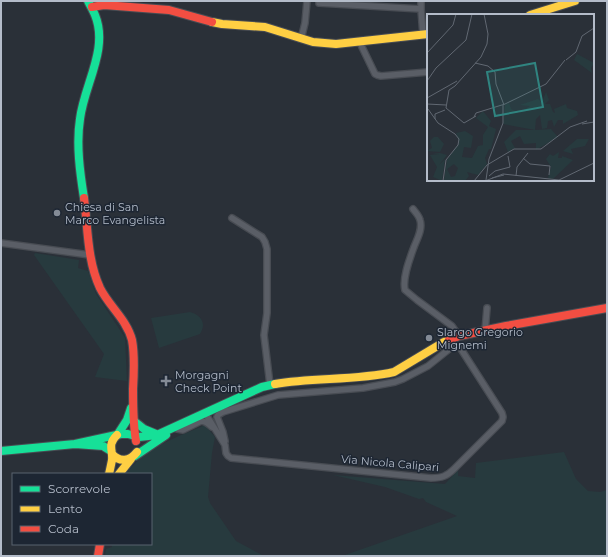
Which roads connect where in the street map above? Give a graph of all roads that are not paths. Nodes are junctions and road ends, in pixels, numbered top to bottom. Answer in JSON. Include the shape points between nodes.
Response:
{"nodes":[{"id":1,"x":307,"y":1,"type":"edge"},
{"id":2,"x":319,"y":1,"type":"edge"},
{"id":3,"x":421,"y":1,"type":"edge"},
{"id":4,"x":575,"y":1,"type":"edge"},
{"id":5,"x":90,"y":4,"type":"edge"},
{"id":6,"x":421,"y":9,"type":"junction"},
{"id":7,"x":533,"y":14,"type":"edge"},
{"id":8,"x":426,"y":34,"type":"edge"},
{"id":9,"x":301,"y":39,"type":"junction"},
{"id":10,"x":360,"y":42,"type":"junction"},
{"id":11,"x":427,"y":72,"type":"edge"},
{"id":12,"x":413,"y":209,"type":"dead end"},
{"id":13,"x":232,"y":218,"type":"dead end"},
{"id":14,"x":1,"y":243,"type":"edge"},
{"id":15,"x":90,"y":255,"type":"junction"},
{"id":16,"x":487,"y":308,"type":"dead end"},
{"id":17,"x":607,"y":308,"type":"edge"},
{"id":18,"x":485,"y":331,"type":"junction"},
{"id":19,"x":454,"y":340,"type":"junction"},
{"id":20,"x":270,"y":385,"type":"junction"},
{"id":21,"x":133,"y":399,"type":"junction"},
{"id":22,"x":222,"y":409,"type":"junction"},
{"id":23,"x":205,"y":413,"type":"junction"},
{"id":24,"x":134,"y":421,"type":"junction"},
{"id":25,"x":186,"y":421,"type":"junction"},
{"id":26,"x":177,"y":429,"type":"junction"},
{"id":27,"x":218,"y":433,"type":"junction"},
{"id":28,"x":157,"y":434,"type":"junction"},
{"id":29,"x":118,"y":435,"type":"junction"},
{"id":30,"x":135,"y":438,"type":"junction"},
{"id":31,"x":75,"y":444,"type":"junction"},
{"id":32,"x":226,"y":445,"type":"junction"},
{"id":33,"x":1,"y":451,"type":"edge"},
{"id":34,"x":111,"y":453,"type":"junction"},
{"id":35,"x":133,"y":457,"type":"junction"},
{"id":36,"x":109,"y":473,"type":"edge"},
{"id":37,"x":120,"y":473,"type":"edge"},
{"id":38,"x":100,"y":545,"type":"edge"},
{"id":39,"x":98,"y":556,"type":"edge"}],
"edges":[{"from":1,"to":9,"type":"street"},
{"from":2,"to":6,"type":"street"},
{"from":3,"to":6,"type":"street"},
{"from":4,"to":7,"type":"main road"},
{"from":5,"to":9,"type":"main road","via":[[169,10],[210,22],[265,27]]},
{"from":5,"to":15,"type":"main road","via":[[97,16],[98,58],[80,118],[79,136]]},
{"from":6,"to":8,"type":"street"},
{"from":8,"to":10,"type":"main road"},
{"from":9,"to":10,"type":"main road","via":[[323,44]]},
{"from":10,"to":11,"type":"street","via":[[377,76]]},
{"from":12,"to":19,"type":"street","via":[[421,226],[404,282],[405,290],[452,326]]},
{"from":13,"to":20,"type":"street","via":[[262,237],[267,249],[264,335]]},
{"from":14,"to":15,"type":"street"},
{"from":15,"to":21,"type":"main road","via":[[100,286],[131,337],[134,361]]},
{"from":16,"to":18,"type":"street"},
{"from":17,"to":18,"type":"main road"},
{"from":18,"to":19,"type":"main road"},
{"from":19,"to":20,"type":"main road","via":[[386,374]]},
{"from":19,"to":22,"type":"street","via":[[428,366],[395,382],[363,388],[278,395]]},
{"from":19,"to":32,"type":"street","name":"Via Nicola Calipari","via":[[504,417],[454,469],[441,478],[231,458],[226,453]]},
{"from":20,"to":22,"type":"main road"},
{"from":21,"to":24,"type":"main road"},
{"from":21,"to":29,"type":"main road","via":[[130,414]]},
{"from":22,"to":23,"type":"main road"},
{"from":22,"to":32,"type":"street","via":[[217,417]]},
{"from":23,"to":25,"type":"main road"},
{"from":23,"to":27,"type":"street","name":"Via Nicola Calipari"},
{"from":24,"to":28,"type":"main road","via":[[150,433]]},
{"from":24,"to":30,"type":"main road"},
{"from":25,"to":26,"type":"main road"},
{"from":25,"to":28,"type":"main road"},
{"from":26,"to":27,"type":"street","via":[[183,430],[204,421]]},
{"from":26,"to":35,"type":"main road"},
{"from":27,"to":32,"type":"street","name":"Via Nicola Calipari"},
{"from":28,"to":30,"type":"main road"},
{"from":29,"to":30,"type":"main road","via":[[124,433]]},
{"from":29,"to":31,"type":"main road"},
{"from":29,"to":34,"type":"main road","via":[[112,440]]},
{"from":30,"to":35,"type":"main road","via":[[138,449]]},
{"from":31,"to":33,"type":"main road"},
{"from":31,"to":34,"type":"main road","via":[[97,445],[107,448]]},
{"from":34,"to":35,"type":"main road","via":[[122,461]]},
{"from":34,"to":36,"type":"main road"},
{"from":35,"to":37,"type":"main road"},
{"from":38,"to":39,"type":"main road"}]}
